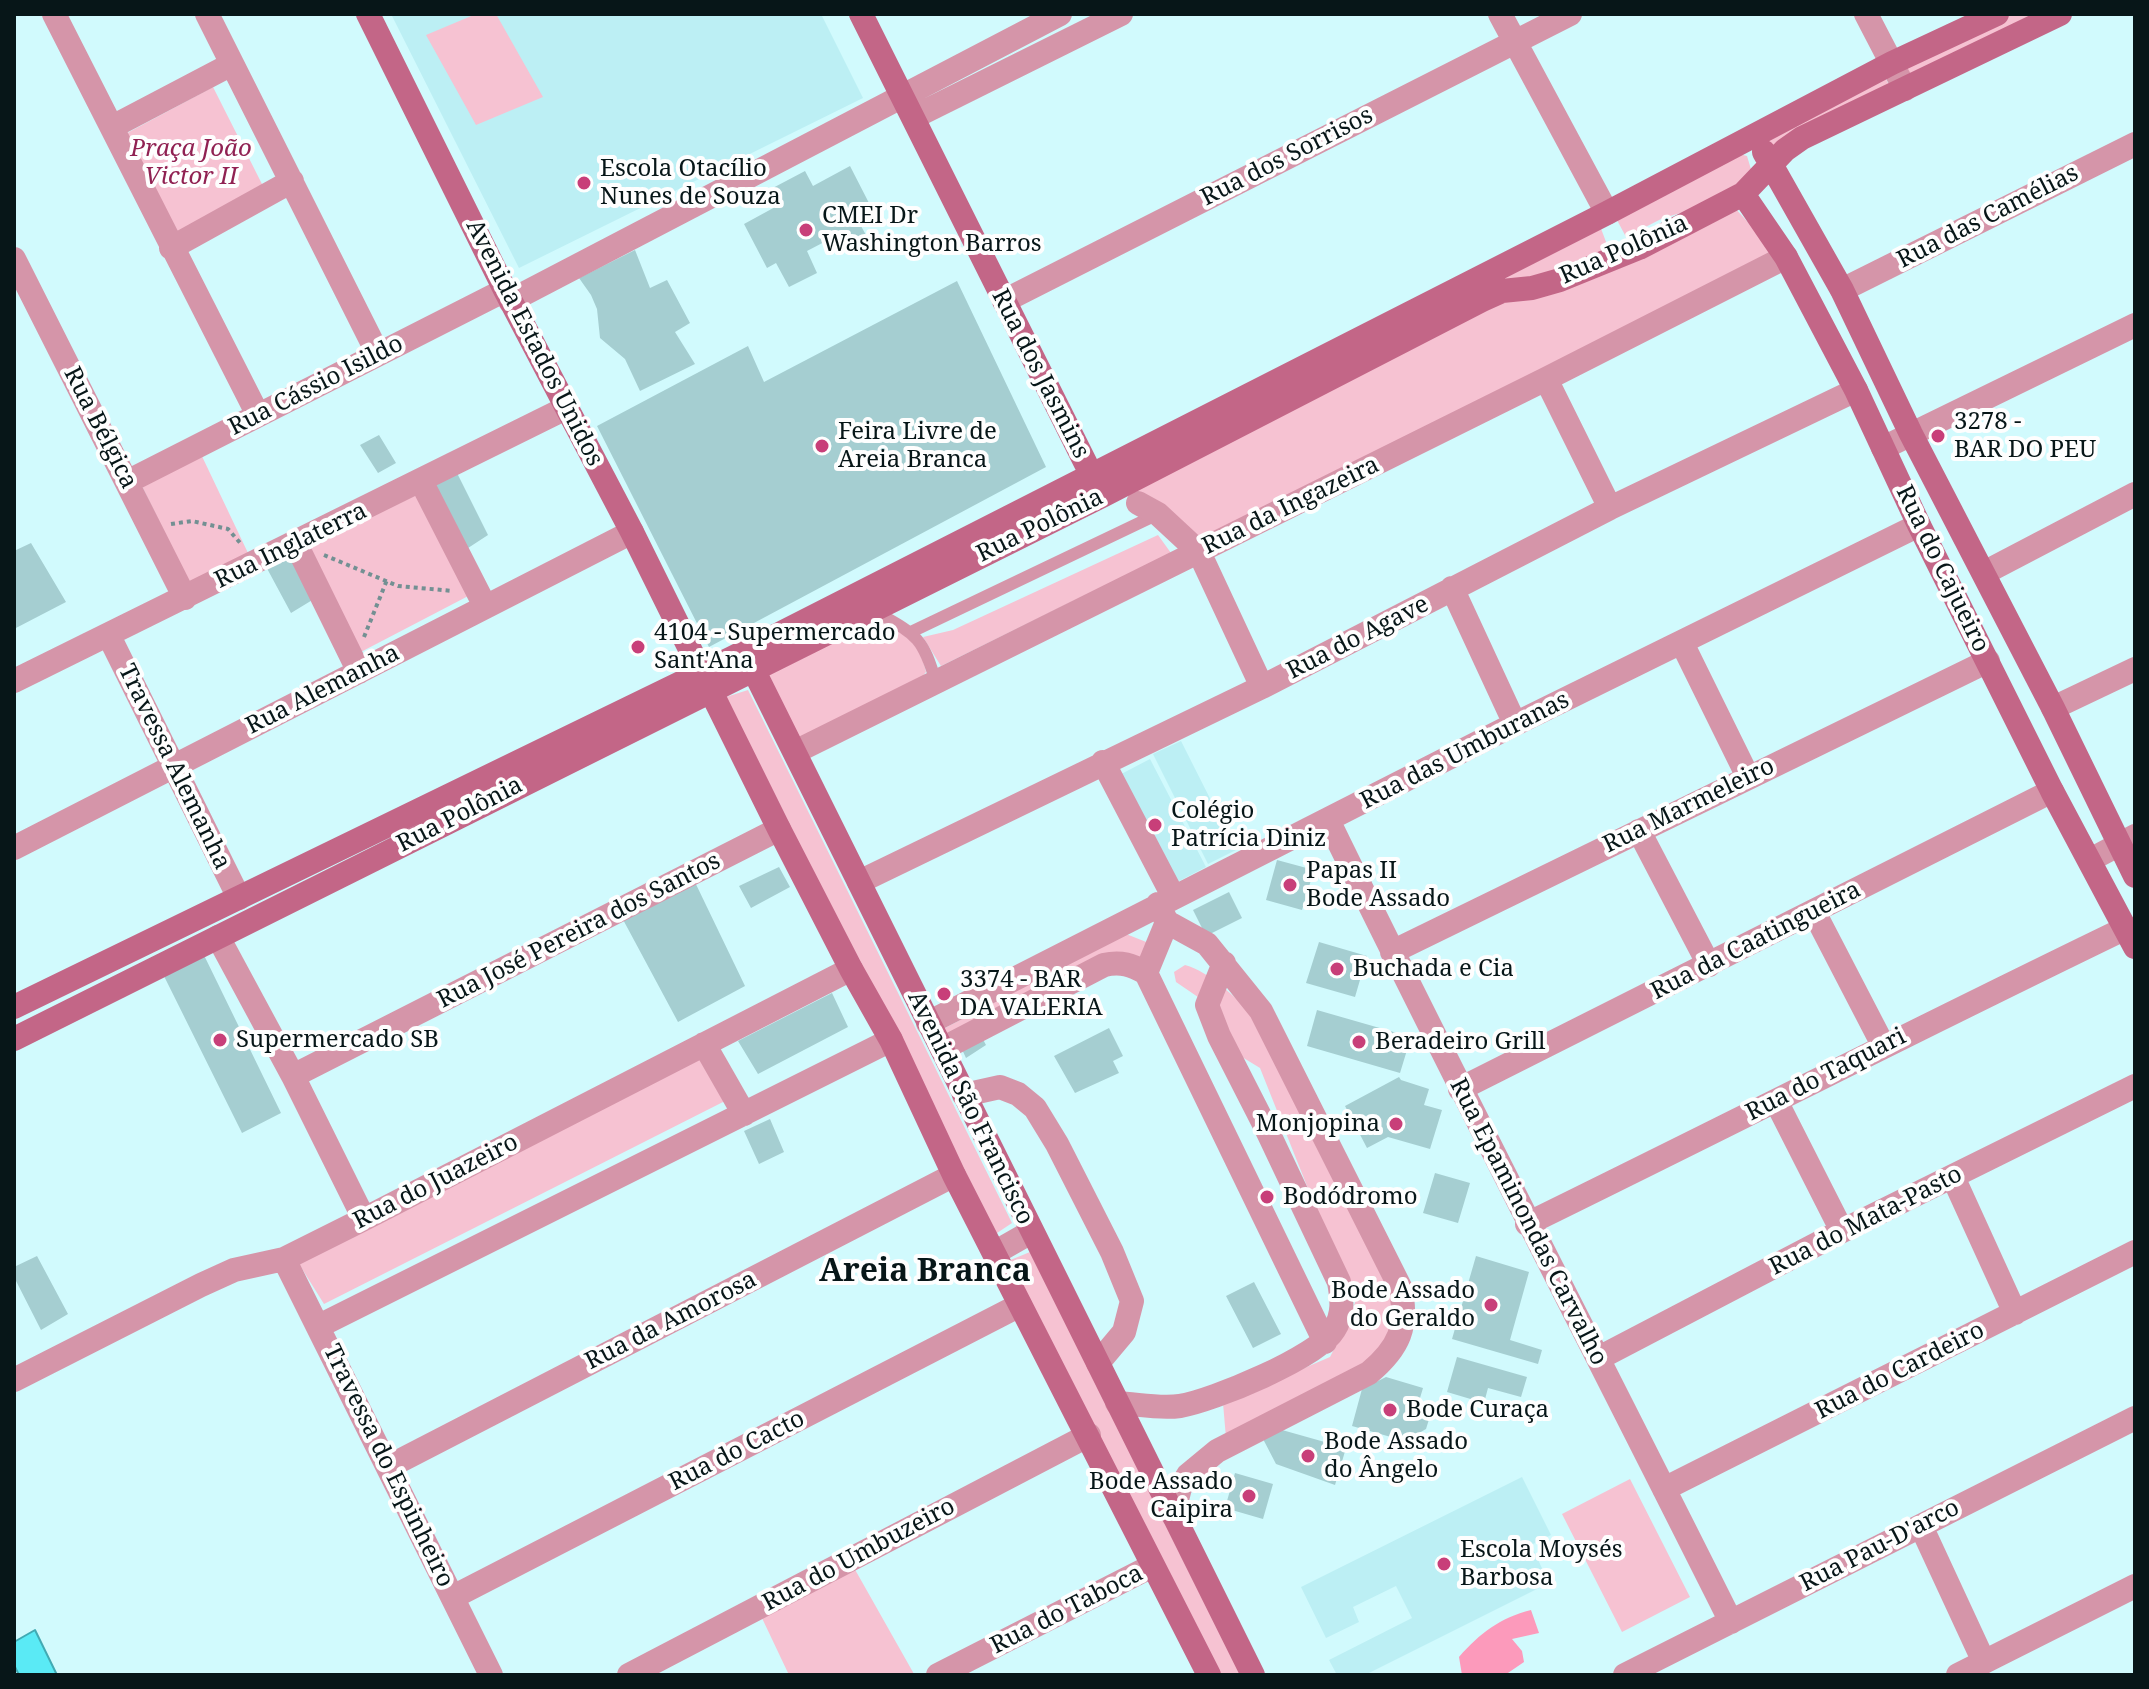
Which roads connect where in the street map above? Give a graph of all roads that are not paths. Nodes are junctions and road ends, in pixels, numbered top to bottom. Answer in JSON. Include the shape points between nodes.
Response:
{"nodes":[{"id":1,"x":54,"y":14,"type":"edge"},
{"id":2,"x":207,"y":14,"type":"edge"},
{"id":3,"x":368,"y":14,"type":"edge"},
{"id":4,"x":861,"y":14,"type":"edge"},
{"id":5,"x":1060,"y":14,"type":"edge"},
{"id":6,"x":1121,"y":14,"type":"edge"},
{"id":7,"x":1500,"y":14,"type":"edge"},
{"id":8,"x":1570,"y":14,"type":"edge"},
{"id":9,"x":1866,"y":14,"type":"edge"},
{"id":10,"x":1997,"y":14,"type":"edge"},
{"id":11,"x":2060,"y":14,"type":"edge"},
{"id":12,"x":1515,"y":41,"type":"junction"},
{"id":13,"x":1892,"y":63,"type":"junction"},
{"id":14,"x":232,"y":64,"type":"junction"},
{"id":15,"x":1905,"y":89,"type":"junction"},
{"id":16,"x":902,"y":94,"type":"junction"},
{"id":17,"x":914,"y":117,"type":"junction"},
{"id":18,"x":112,"y":127,"type":"junction"},
{"id":19,"x":1741,"y":142,"type":"junction"},
{"id":20,"x":2135,"y":144,"type":"edge"},
{"id":21,"x":1772,"y":164,"type":"junction"},
{"id":22,"x":292,"y":181,"type":"junction"},
{"id":23,"x":1743,"y":194,"type":"junction"},
{"id":24,"x":1607,"y":213,"type":"junction"},
{"id":25,"x":171,"y":248,"type":"junction"},
{"id":26,"x":1639,"y":248,"type":"junction"},
{"id":27,"x":1786,"y":257,"type":"junction"},
{"id":28,"x":17,"y":273,"type":"edge"},
{"id":29,"x":1842,"y":290,"type":"junction"},
{"id":30,"x":507,"y":295,"type":"junction"},
{"id":31,"x":1004,"y":301,"type":"junction"},
{"id":32,"x":2135,"y":325,"type":"edge"},
{"id":33,"x":378,"y":354,"type":"junction"},
{"id":34,"x":1546,"y":379,"type":"junction"},
{"id":35,"x":1856,"y":390,"type":"junction"},
{"id":36,"x":566,"y":408,"type":"junction"},
{"id":37,"x":258,"y":415,"type":"junction"},
{"id":38,"x":1911,"y":434,"type":"junction"},
{"id":39,"x":1883,"y":448,"type":"junction"},
{"id":40,"x":421,"y":481,"type":"junction"},
{"id":41,"x":127,"y":482,"type":"junction"},
{"id":42,"x":1096,"y":486,"type":"junction"},
{"id":43,"x":2135,"y":494,"type":"edge"},
{"id":44,"x":1610,"y":508,"type":"junction"},
{"id":45,"x":1148,"y":509,"type":"joint"},
{"id":46,"x":1919,"y":525,"type":"junction"},
{"id":47,"x":632,"y":532,"type":"junction"},
{"id":48,"x":304,"y":547,"type":"junction"},
{"id":49,"x":1199,"y":552,"type":"junction"},
{"id":50,"x":1984,"y":573,"type":"junction"},
{"id":51,"x":1452,"y":588,"type":"junction"},
{"id":52,"x":185,"y":598,"type":"junction"},
{"id":53,"x":482,"y":599,"type":"junction"},
{"id":54,"x":872,"y":610,"type":"junction"},
{"id":55,"x":911,"y":632,"type":"junction"},
{"id":56,"x":109,"y":636,"type":"junction"},
{"id":57,"x":1682,"y":643,"type":"junction"},
{"id":58,"x":1988,"y":661,"type":"junction"},
{"id":59,"x":743,"y":663,"type":"junction"},
{"id":60,"x":2135,"y":669,"type":"edge"},
{"id":61,"x":359,"y":672,"type":"junction"},
{"id":62,"x":14,"y":681,"type":"edge"},
{"id":63,"x":705,"y":681,"type":"junction"},
{"id":64,"x":936,"y":683,"type":"junction"},
{"id":65,"x":1262,"y":687,"type":"junction"},
{"id":66,"x":2053,"y":708,"type":"junction"},
{"id":67,"x":1515,"y":724,"type":"junction"},
{"id":68,"x":795,"y":752,"type":"junction"},
{"id":69,"x":1103,"y":762,"type":"junction"},
{"id":70,"x":175,"y":765,"type":"junction"},
{"id":71,"x":1748,"y":777,"type":"junction"},
{"id":72,"x":2052,"y":791,"type":"junction"},
{"id":73,"x":1328,"y":820,"type":"junction"},
{"id":74,"x":779,"y":829,"type":"junction"},
{"id":75,"x":1639,"y":831,"type":"junction"},
{"id":76,"x":2127,"y":840,"type":"edge"},
{"id":77,"x":14,"y":848,"type":"edge"},
{"id":78,"x":2090,"y":860,"type":"junction"},
{"id":79,"x":2135,"y":876,"type":"edge"},
{"id":80,"x":859,"y":882,"type":"junction"},
{"id":81,"x":239,"y":898,"type":"junction"},
{"id":82,"x":1166,"y":908,"type":"junction"},
{"id":83,"x":1814,"y":912,"type":"junction"},
{"id":84,"x":218,"y":937,"type":"junction"},
{"id":85,"x":2130,"y":937,"type":"edge"},
{"id":86,"x":1392,"y":952,"type":"junction"},
{"id":87,"x":1224,"y":963,"type":"junction"},
{"id":88,"x":1709,"y":965,"type":"junction"},
{"id":89,"x":851,"y":969,"type":"junction"},
{"id":90,"x":1146,"y":973,"type":"junction"},
{"id":91,"x":14,"y":1007,"type":"edge"},
{"id":92,"x":928,"y":1023,"type":"junction"},
{"id":93,"x":14,"y":1039,"type":"edge"},
{"id":94,"x":891,"y":1040,"type":"junction"},
{"id":95,"x":704,"y":1044,"type":"junction"},
{"id":96,"x":1883,"y":1045,"type":"junction"},
{"id":97,"x":942,"y":1049,"type":"junction"},
{"id":98,"x":293,"y":1076,"type":"junction"},
{"id":99,"x":2135,"y":1086,"type":"edge"},
{"id":100,"x":1460,"y":1089,"type":"junction"},
{"id":101,"x":964,"y":1095,"type":"junction"},
{"id":102,"x":1776,"y":1101,"type":"junction"},
{"id":103,"x":744,"y":1114,"type":"junction"},
{"id":104,"x":954,"y":1175,"type":"junction"},
{"id":105,"x":1953,"y":1177,"type":"junction"},
{"id":106,"x":364,"y":1219,"type":"junction"},
{"id":107,"x":1527,"y":1224,"type":"junction"},
{"id":108,"x":1842,"y":1231,"type":"junction"},
{"id":109,"x":1031,"y":1232,"type":"junction"},
{"id":110,"x":996,"y":1252,"type":"junction"},
{"id":111,"x":2135,"y":1252,"type":"edge"},
{"id":112,"x":284,"y":1259,"type":"junction"},
{"id":113,"x":1020,"y":1305,"type":"junction"},
{"id":114,"x":2015,"y":1313,"type":"junction"},
{"id":115,"x":319,"y":1326,"type":"junction"},
{"id":116,"x":1325,"y":1342,"type":"junction"},
{"id":117,"x":1599,"y":1358,"type":"junction"},
{"id":118,"x":1098,"y":1363,"type":"junction"},
{"id":119,"x":14,"y":1380,"type":"edge"},
{"id":120,"x":1117,"y":1403,"type":"junction"},
{"id":121,"x":2135,"y":1418,"type":"edge"},
{"id":122,"x":1089,"y":1435,"type":"junction"},
{"id":123,"x":388,"y":1467,"type":"junction"},
{"id":124,"x":1664,"y":1489,"type":"junction"},
{"id":125,"x":1173,"y":1515,"type":"junction"},
{"id":126,"x":1921,"y":1526,"type":"junction"},
{"id":127,"x":1152,"y":1566,"type":"junction"},
{"id":128,"x":2135,"y":1586,"type":"edge"},
{"id":129,"x":453,"y":1597,"type":"junction"},
{"id":130,"x":1731,"y":1622,"type":"junction"},
{"id":131,"x":1984,"y":1662,"type":"junction"},
{"id":132,"x":491,"y":1675,"type":"edge"},
{"id":133,"x":629,"y":1675,"type":"edge"},
{"id":134,"x":938,"y":1675,"type":"edge"},
{"id":135,"x":1209,"y":1675,"type":"edge"},
{"id":136,"x":1253,"y":1675,"type":"edge"},
{"id":137,"x":1625,"y":1675,"type":"edge"},
{"id":138,"x":1958,"y":1675,"type":"edge"}],
"edges":[{"from":1,"to":18,"type":"street"},
{"from":2,"to":14,"type":"street"},
{"from":3,"to":30,"type":"street","name":"Avenida Estados Unidos"},
{"from":4,"to":16,"type":"street","name":"Rua dos Jasmins"},
{"from":5,"to":16,"type":"street","name":"Rua Cássio Isildo"},
{"from":6,"to":17,"type":"street"},
{"from":7,"to":12,"type":"street"},
{"from":8,"to":12,"type":"street","name":"Rua dos Sorrisos"},
{"from":9,"to":13,"type":"street"},
{"from":10,"to":13,"type":"street","name":"Rua Polônia"},
{"from":11,"to":15,"type":"street","name":"Rua Polônia"},
{"from":12,"to":24,"type":"street"},
{"from":12,"to":31,"type":"street","name":"Rua dos Sorrisos"},
{"from":13,"to":15,"type":"street"},
{"from":13,"to":19,"type":"street","name":"Rua Polônia"},
{"from":14,"to":18,"type":"street"},
{"from":14,"to":22,"type":"street"},
{"from":15,"to":21,"type":"street","name":"Rua Polônia","via":[[1802,138]]},
{"from":16,"to":17,"type":"street","name":"Rua dos Jasmins"},
{"from":16,"to":30,"type":"street","name":"Rua Cássio Isildo"},
{"from":17,"to":31,"type":"street","name":"Rua dos Jasmins"},
{"from":18,"to":25,"type":"street"},
{"from":19,"to":21,"type":"street","via":[[1758,146]]},
{"from":19,"to":24,"type":"street","name":"Rua Polônia"},
{"from":20,"to":29,"type":"street","name":"Rua das Camélias"},
{"from":21,"to":23,"type":"street","name":"Rua Polônia"},
{"from":21,"to":29,"type":"street","name":"Rua do Cajueiro"},
{"from":22,"to":25,"type":"street"},
{"from":22,"to":33,"type":"street"},
{"from":23,"to":26,"type":"street","name":"Rua Polônia"},
{"from":23,"to":27,"type":"street","name":"Rua do Cajueiro"},
{"from":24,"to":26,"type":"street","via":[[1617,241]]},
{"from":24,"to":42,"type":"street","name":"Rua Polônia"},
{"from":25,"to":37,"type":"street"},
{"from":26,"to":42,"type":"street","name":"Rua Polônia","via":[[1560,280],[1502,291]]},
{"from":27,"to":34,"type":"street","name":"Rua da Ingazeira"},
{"from":27,"to":35,"type":"street","name":"Rua do Cajueiro"},
{"from":28,"to":41,"type":"street","name":"Rua Bélgica"},
{"from":29,"to":38,"type":"street","name":"Rua do Cajueiro"},
{"from":30,"to":33,"type":"street","name":"Rua Cássio Isildo"},
{"from":30,"to":36,"type":"street","name":"Avenida Estados Unidos"},
{"from":31,"to":42,"type":"street","name":"Rua dos Jasmins"},
{"from":32,"to":38,"type":"street"},
{"from":33,"to":37,"type":"street","name":"Rua Cássio Isildo"},
{"from":34,"to":44,"type":"street"},
{"from":34,"to":49,"type":"street","name":"Rua da Ingazeira"},
{"from":35,"to":39,"type":"street","name":"Rua do Cajueiro"},
{"from":35,"to":44,"type":"street","name":"Rua do Agave"},
{"from":36,"to":40,"type":"street","name":"Rua Inglaterra"},
{"from":36,"to":47,"type":"street","name":"Avenida Estados Unidos"},
{"from":37,"to":41,"type":"street","name":"Rua Cássio Isildo"},
{"from":38,"to":39,"type":"street"},
{"from":38,"to":50,"type":"street","name":"Rua do Cajueiro"},
{"from":39,"to":46,"type":"street","name":"Rua do Cajueiro"},
{"from":40,"to":48,"type":"street","name":"Rua Inglaterra"},
{"from":40,"to":53,"type":"street"},
{"from":41,"to":52,"type":"street","name":"Rua Bélgica"},
{"from":42,"to":54,"type":"street","name":"Rua Polônia"},
{"from":42,"to":59,"type":"street","name":"Rua Polônia"},
{"from":43,"to":50,"type":"street"},
{"from":44,"to":51,"type":"street","name":"Rua do Agave"},
{"from":45,"to":49,"type":"street"},
{"from":45,"to":55,"type":"lane"},
{"from":46,"to":57,"type":"street","name":"Rua das Umburanas"},
{"from":46,"to":58,"type":"street","name":"Rua do Cajueiro"},
{"from":47,"to":53,"type":"street","name":"Rua Alemanha"},
{"from":47,"to":63,"type":"street","name":"Avenida Estados Unidos"},
{"from":48,"to":52,"type":"street","name":"Rua Inglaterra","via":[[254,564]]},
{"from":48,"to":61,"type":"street"},
{"from":49,"to":64,"type":"street","name":"Rua da Ingazeira"},
{"from":49,"to":65,"type":"street"},
{"from":50,"to":66,"type":"street","name":"Rua do Cajueiro"},
{"from":51,"to":65,"type":"street","name":"Rua do Agave"},
{"from":51,"to":67,"type":"street"},
{"from":52,"to":56,"type":"street","name":"Rua Inglaterra"},
{"from":53,"to":61,"type":"street","name":"Rua Alemanha"},
{"from":54,"to":55,"type":"lane"},
{"from":54,"to":59,"type":"street","name":"Rua Polônia"},
{"from":55,"to":64,"type":"lane","via":[[928,655]]},
{"from":56,"to":62,"type":"street","name":"Rua Inglaterra"},
{"from":56,"to":70,"type":"street","name":"Travessa Alemanha"},
{"from":57,"to":67,"type":"street","name":"Rua das Umburanas"},
{"from":57,"to":71,"type":"street"},
{"from":58,"to":71,"type":"street","name":"Rua Marmeleiro"},
{"from":58,"to":72,"type":"street","name":"Rua do Cajueiro"},
{"from":59,"to":63,"type":"street","name":"Rua Polônia"},
{"from":59,"to":68,"type":"street","name":"Avenida São Francisco"},
{"from":60,"to":66,"type":"street"},
{"from":61,"to":70,"type":"street","name":"Rua Alemanha"},
{"from":63,"to":74,"type":"street","name":"Avenida São Francisco"},
{"from":63,"to":81,"type":"street","name":"Rua Polônia"},
{"from":63,"to":84,"type":"street","name":"Rua Polônia"},
{"from":64,"to":68,"type":"street","name":"Rua da Ingazeira"},
{"from":65,"to":69,"type":"street","name":"Rua do Agave"},
{"from":66,"to":76,"type":"street","name":"Rua do Cajueiro"},
{"from":67,"to":73,"type":"street","name":"Rua das Umburanas"},
{"from":68,"to":80,"type":"street","name":"Avenida São Francisco"},
{"from":69,"to":80,"type":"street","name":"Rua do Agave"},
{"from":69,"to":82,"type":"street"},
{"from":70,"to":77,"type":"street","name":"Rua Alemanha"},
{"from":70,"to":81,"type":"street","name":"Travessa Alemanha"},
{"from":71,"to":75,"type":"street","name":"Rua Marmeleiro"},
{"from":72,"to":78,"type":"street","name":"Rua do Cajueiro"},
{"from":72,"to":83,"type":"street","name":"Rua da Caatingueira"},
{"from":73,"to":82,"type":"street","name":"Rua das Umburanas"},
{"from":73,"to":86,"type":"street","name":"Rua Epaminondas Carvalho"},
{"from":74,"to":89,"type":"street","name":"Avenida São Francisco"},
{"from":74,"to":98,"type":"street","name":"Rua José Pereira dos Santos"},
{"from":75,"to":86,"type":"street","name":"Rua Marmeleiro"},
{"from":75,"to":88,"type":"street"},
{"from":76,"to":78,"type":"street"},
{"from":76,"to":79,"type":"street","name":"Rua do Cajueiro"},
{"from":78,"to":85,"type":"street","name":"Rua do Cajueiro"},
{"from":80,"to":92,"type":"street","name":"Avenida São Francisco"},
{"from":81,"to":91,"type":"street","name":"Rua Polônia"},
{"from":82,"to":87,"type":"street"},
{"from":82,"to":90,"type":"street"},
{"from":82,"to":92,"type":"street","name":"Rua das Umburanas"},
{"from":83,"to":88,"type":"street","name":"Rua da Caatingueira"},
{"from":83,"to":96,"type":"street"},
{"from":84,"to":93,"type":"street","name":"Rua Polônia"},
{"from":84,"to":98,"type":"street"},
{"from":85,"to":96,"type":"street","name":"Rua do Taquari"},
{"from":86,"to":100,"type":"street","name":"Rua Epaminondas Carvalho"},
{"from":87,"to":116,"type":"street","via":[[1207,1005],[1212,1020],[1339,1282],[1340,1317]]},
{"from":87,"to":125,"type":"street","via":[[1261,1011],[1400,1287],[1404,1320],[1388,1357],[1369,1373],[1199,1465],[1180,1488]]},
{"from":88,"to":100,"type":"street","name":"Rua da Caatingueira"},
{"from":89,"to":94,"type":"street","name":"Avenida São Francisco"},
{"from":89,"to":95,"type":"street","name":"Rua do Juazeiro"},
{"from":90,"to":97,"type":"street","via":[[1131,965],[1104,965]]},
{"from":90,"to":116,"type":"street"},
{"from":92,"to":97,"type":"street","name":"Avenida São Francisco"},
{"from":94,"to":103,"type":"street"},
{"from":94,"to":104,"type":"street","name":"Avenida São Francisco"},
{"from":95,"to":103,"type":"street"},
{"from":95,"to":106,"type":"street","name":"Rua do Juazeiro"},
{"from":96,"to":102,"type":"street","name":"Rua do Taquari"},
{"from":97,"to":101,"type":"street","name":"Avenida São Francisco"},
{"from":98,"to":106,"type":"street"},
{"from":99,"to":105,"type":"street","name":"Rua do Mata-Pasto"},
{"from":100,"to":107,"type":"street","name":"Rua Epaminondas Carvalho"},
{"from":101,"to":109,"type":"street","name":"Avenida São Francisco"},
{"from":101,"to":118,"type":"street","via":[[1000,1087],[1035,1108],[1112,1252],[1132,1301],[1124,1332]]},
{"from":102,"to":107,"type":"street","name":"Rua do Taquari"},
{"from":102,"to":108,"type":"street"},
{"from":103,"to":115,"type":"street"},
{"from":104,"to":110,"type":"street","name":"Avenida São Francisco"},
{"from":104,"to":123,"type":"street","name":"Rua da Amorosa"},
{"from":105,"to":108,"type":"street","name":"Rua do Mata-Pasto"},
{"from":105,"to":114,"type":"street"},
{"from":106,"to":112,"type":"street","name":"Rua do Juazeiro"},
{"from":107,"to":117,"type":"street","name":"Rua Epaminondas Carvalho"},
{"from":108,"to":117,"type":"street","name":"Rua do Mata-Pasto"},
{"from":109,"to":110,"type":"street"},
{"from":109,"to":118,"type":"street","name":"Avenida São Francisco"},
{"from":110,"to":113,"type":"street","name":"Avenida São Francisco"},
{"from":111,"to":114,"type":"street","name":"Rua do Cardeiro"},
{"from":112,"to":115,"type":"street","name":"Travessa do Espinheiro"},
{"from":112,"to":119,"type":"street","name":"Rua do Juazeiro","via":[[234,1270]]},
{"from":113,"to":122,"type":"street","name":"Avenida São Francisco"},
{"from":113,"to":129,"type":"street","name":"Rua do Cacto"},
{"from":114,"to":124,"type":"street","name":"Rua do Cardeiro"},
{"from":115,"to":123,"type":"street","name":"Travessa do Espinheiro"},
{"from":116,"to":120,"type":"street","via":[[1208,1399],[1163,1407]]},
{"from":117,"to":124,"type":"street","name":"Rua Epaminondas Carvalho"},
{"from":118,"to":120,"type":"street","name":"Avenida São Francisco"},
{"from":120,"to":125,"type":"street","name":"Avenida São Francisco"},
{"from":121,"to":126,"type":"street","name":"Rua Pau-D'arco"},
{"from":122,"to":127,"type":"street","name":"Avenida São Francisco"},
{"from":122,"to":133,"type":"street","name":"Rua do Umbuzeiro"},
{"from":123,"to":129,"type":"street","name":"Travessa do Espinheiro"},
{"from":124,"to":130,"type":"street","name":"Rua Epaminondas Carvalho"},
{"from":125,"to":136,"type":"street","name":"Avenida São Francisco"},
{"from":126,"to":130,"type":"street","name":"Rua Pau-D'arco"},
{"from":126,"to":131,"type":"street"},
{"from":127,"to":134,"type":"street","name":"Rua do Taboca"},
{"from":127,"to":135,"type":"street","name":"Avenida São Francisco"},
{"from":128,"to":131,"type":"street"},
{"from":129,"to":132,"type":"street","name":"Travessa do Espinheiro"},
{"from":130,"to":137,"type":"street","name":"Rua Pau-D'arco"},
{"from":131,"to":138,"type":"street"}]}
